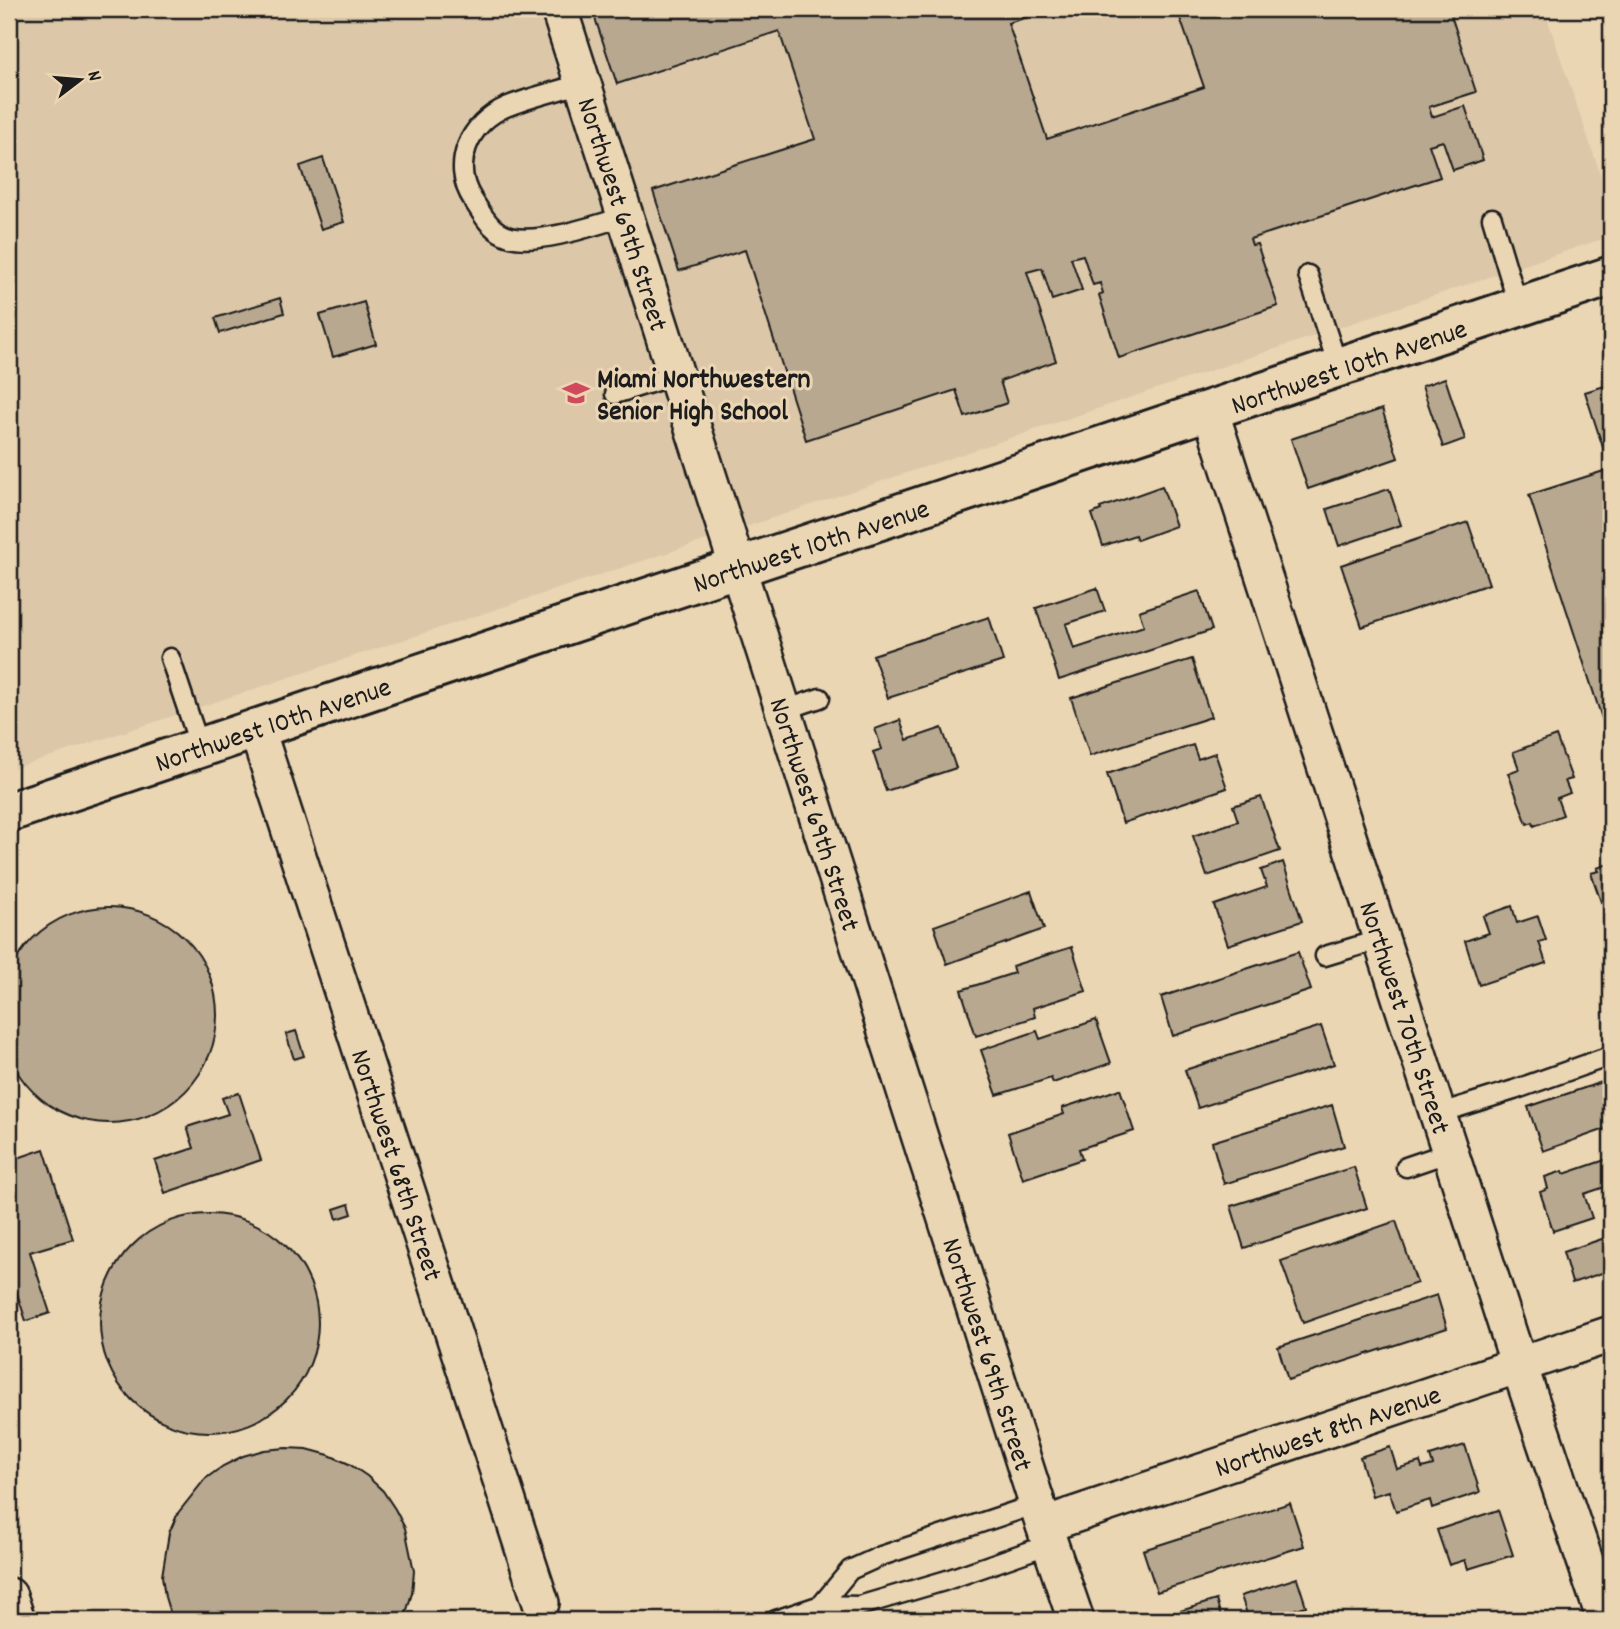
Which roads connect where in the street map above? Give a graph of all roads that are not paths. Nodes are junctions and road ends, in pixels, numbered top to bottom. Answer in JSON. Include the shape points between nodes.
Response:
{"nodes":[{"id":1,"x":559,"y":9,"type":"edge"},
{"id":2,"x":583,"y":83,"type":"junction"},
{"id":3,"x":626,"y":216,"type":"junction"},
{"id":4,"x":1492,"y":218,"type":"dead end"},
{"id":5,"x":1308,"y":275,"type":"dead end"},
{"id":6,"x":1611,"y":276,"type":"edge"},
{"id":7,"x":1519,"y":308,"type":"junction"},
{"id":8,"x":1339,"y":369,"type":"junction"},
{"id":9,"x":676,"y":375,"type":"junction"},
{"id":10,"x":615,"y":394,"type":"dead end"},
{"id":11,"x":1211,"y":412,"type":"junction"},
{"id":12,"x":738,"y":568,"type":"junction"},
{"id":13,"x":170,"y":658,"type":"dead end"},
{"id":14,"x":820,"y":698,"type":"dead end"},
{"id":15,"x":784,"y":710,"type":"junction"},
{"id":16,"x":256,"y":727,"type":"junction"},
{"id":17,"x":200,"y":747,"type":"junction"},
{"id":18,"x":9,"y":812,"type":"edge"},
{"id":19,"x":1381,"y":939,"type":"junction"},
{"id":20,"x":1325,"y":956,"type":"dead end"},
{"id":21,"x":1607,"y":1057,"type":"dead end"},
{"id":22,"x":1437,"y":1114,"type":"junction"},
{"id":23,"x":1450,"y":1153,"type":"junction"},
{"id":24,"x":1406,"y":1167,"type":"dead end"},
{"id":25,"x":1611,"y":1334,"type":"edge"},
{"id":26,"x":1518,"y":1365,"type":"junction"},
{"id":27,"x":1044,"y":1524,"type":"junction"},
{"id":28,"x":9,"y":1596,"type":"edge"},
{"id":29,"x":541,"y":1604,"type":"dead end"},
{"id":30,"x":821,"y":1605,"type":"junction"},
{"id":31,"x":17,"y":1620,"type":"edge"},
{"id":32,"x":776,"y":1620,"type":"edge"},
{"id":33,"x":1076,"y":1620,"type":"edge"},
{"id":34,"x":1605,"y":1620,"type":"edge"}],
"edges":[{"from":1,"to":2,"type":"street","name":"Northwest 69th Street"},
{"from":2,"to":3,"type":"street","name":"Northwest 69th Street"},
{"from":2,"to":3,"type":"lane","via":[[504,108],[482,124],[461,161],[467,191],[490,227],[510,237],[544,237]]},
{"from":3,"to":9,"type":"street","name":"Northwest 69th Street"},
{"from":4,"to":7,"type":"lane"},
{"from":5,"to":8,"type":"lane"},
{"from":6,"to":7,"type":"street","name":"Northwest 10th Avenue"},
{"from":7,"to":8,"type":"street","name":"Northwest 10th Avenue"},
{"from":8,"to":11,"type":"street","name":"Northwest 10th Avenue"},
{"from":9,"to":10,"type":"lane"},
{"from":9,"to":12,"type":"street","name":"Northwest 69th Street"},
{"from":11,"to":12,"type":"street","name":"Northwest 10th Avenue"},
{"from":11,"to":19,"type":"street","name":"Northwest 70th Street"},
{"from":12,"to":15,"type":"street","name":"Northwest 69th Street"},
{"from":12,"to":16,"type":"street","name":"Northwest 10th Avenue"},
{"from":13,"to":17,"type":"lane"},
{"from":14,"to":15,"type":"lane"},
{"from":15,"to":27,"type":"street","name":"Northwest 69th Street"},
{"from":16,"to":17,"type":"street","name":"Northwest 10th Avenue"},
{"from":16,"to":29,"type":"street","name":"Northwest 68th Street"},
{"from":17,"to":18,"type":"street","name":"Northwest 10th Avenue"},
{"from":19,"to":20,"type":"lane"},
{"from":19,"to":22,"type":"street","name":"Northwest 70th Street"},
{"from":21,"to":22,"type":"lane"},
{"from":22,"to":23,"type":"street","name":"Northwest 70th Street"},
{"from":23,"to":24,"type":"lane"},
{"from":23,"to":26,"type":"street","name":"Northwest 70th Street"},
{"from":25,"to":26,"type":"street","name":"Northwest 8th Avenue"},
{"from":26,"to":27,"type":"street","name":"Northwest 8th Avenue"},
{"from":26,"to":34,"type":"street","name":"Northwest 70th Street"},
{"from":27,"to":30,"type":"lane","via":[[944,1581],[859,1606]]},
{"from":27,"to":30,"type":"lane","via":[[881,1556],[850,1570]]},
{"from":27,"to":33,"type":"street","name":"Northwest 69th Street"},
{"from":28,"to":31,"type":"street"},
{"from":30,"to":32,"type":"lane"}]}
